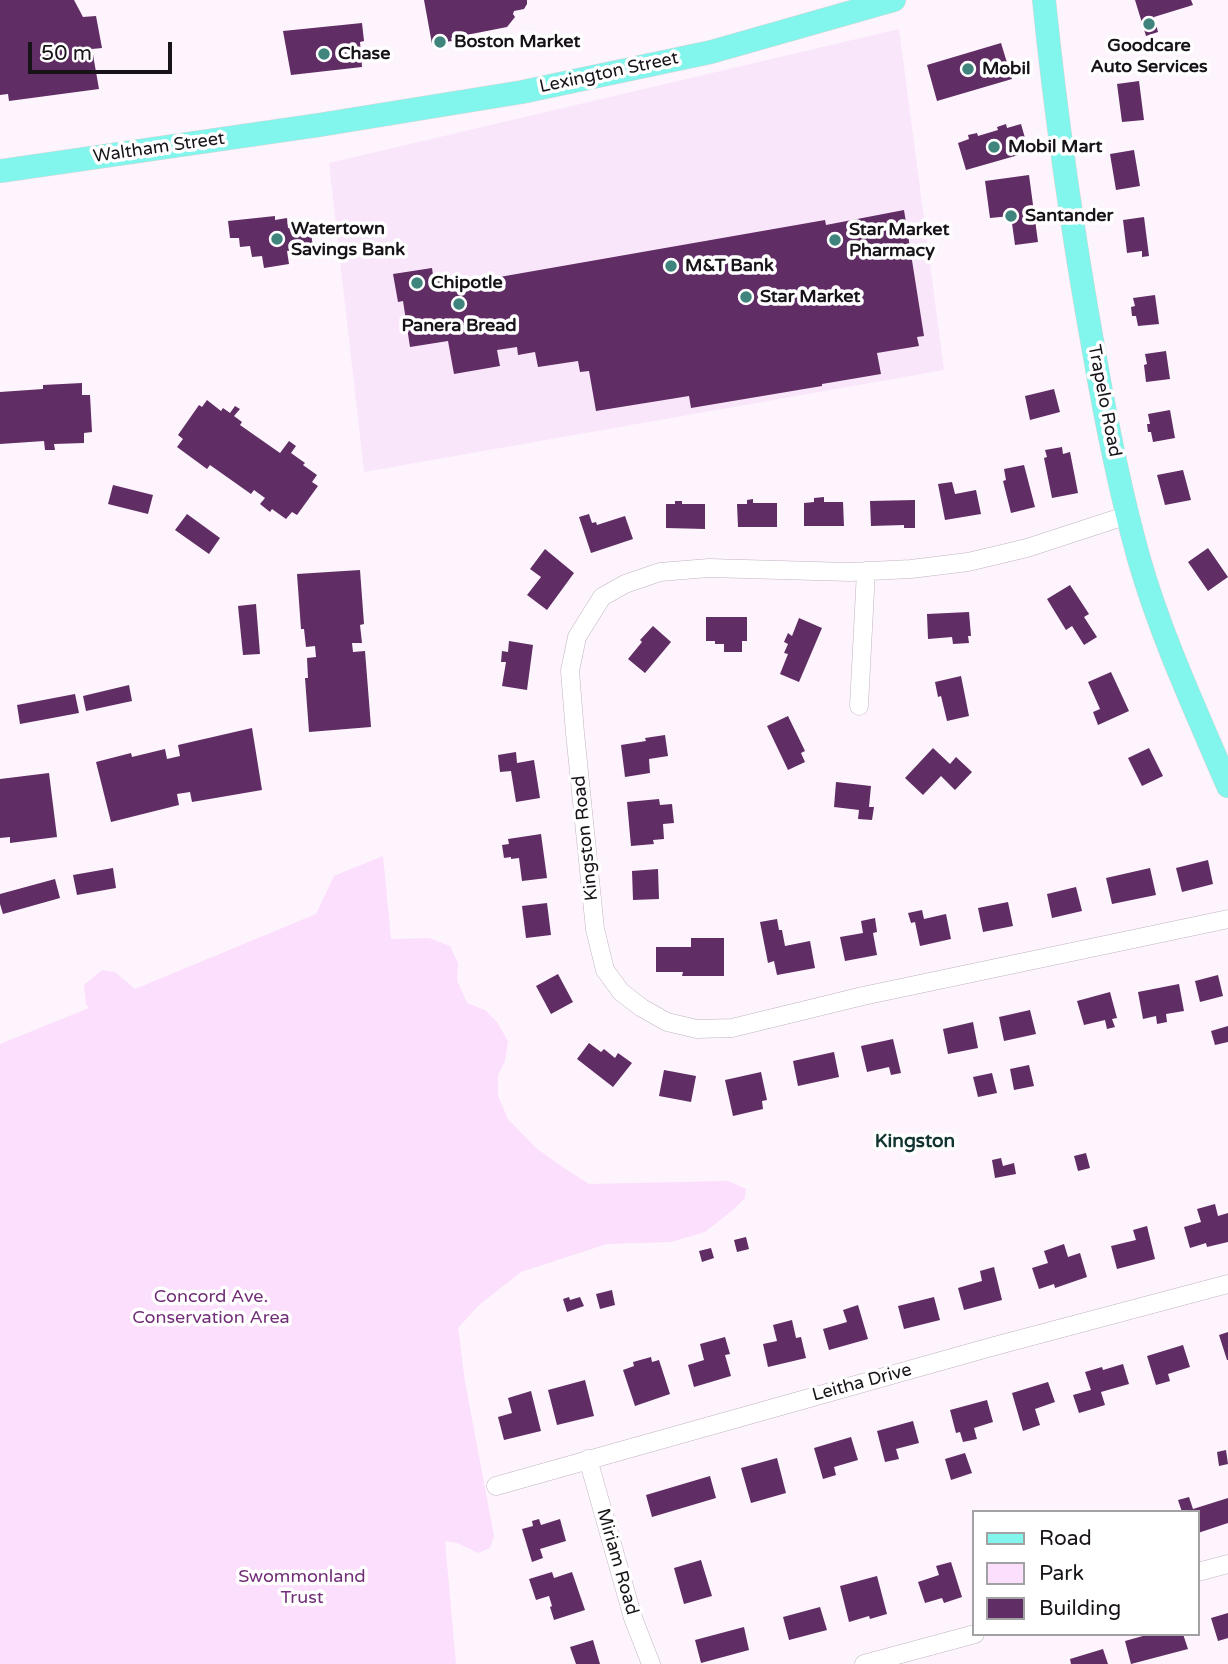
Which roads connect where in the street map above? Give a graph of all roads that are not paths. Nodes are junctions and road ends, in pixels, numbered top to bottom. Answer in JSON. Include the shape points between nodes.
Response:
{"nodes":[{"id":1,"x":894,"y":0,"type":"edge"},
{"id":2,"x":1044,"y":0,"type":"edge"},
{"id":3,"x":319,"y":125,"type":"joint"},
{"id":4,"x":0,"y":171,"type":"edge"},
{"id":5,"x":1128,"y":515,"type":"junction"},
{"id":6,"x":866,"y":571,"type":"junction"},
{"id":7,"x":859,"y":706,"type":"dead end"},
{"id":8,"x":1228,"y":786,"type":"edge"},
{"id":9,"x":1228,"y":919,"type":"edge"},
{"id":10,"x":1228,"y":1284,"type":"edge"},
{"id":11,"x":588,"y":1459,"type":"junction"},
{"id":12,"x":496,"y":1486,"type":"dead end"},
{"id":13,"x":1228,"y":1564,"type":"edge"},
{"id":14,"x":1200,"y":1571,"type":"edge"},
{"id":15,"x":972,"y":1635,"type":"edge"},
{"id":16,"x":651,"y":1664,"type":"edge"},
{"id":17,"x":864,"y":1664,"type":"edge"}],
"edges":[{"from":1,"to":3,"type":"main road","name":"Lexington Street","via":[[636,68]]},
{"from":2,"to":5,"type":"main road","name":"Trapelo Road","via":[[1061,152],[1086,306]]},
{"from":3,"to":4,"type":"main road","name":"Waltham Street"},
{"from":5,"to":6,"type":"street","name":"Kingston Road","via":[[968,562]]},
{"from":5,"to":8,"type":"main road","name":"Trapelo Road","via":[[1167,639]]},
{"from":6,"to":7,"type":"street"},
{"from":6,"to":9,"type":"street","name":"Kingston Road","via":[[709,568],[660,572],[602,597],[577,637],[570,671],[595,929],[605,970],[621,992],[667,1022],[696,1029],[732,1028]]},
{"from":10,"to":11,"type":"street","name":"Leitha Drive"},
{"from":11,"to":12,"type":"street","name":"Leitha Drive"},
{"from":11,"to":16,"type":"street","name":"Miriam Road","via":[[632,1618]]},
{"from":13,"to":14,"type":"street"},
{"from":15,"to":17,"type":"street"}]}
